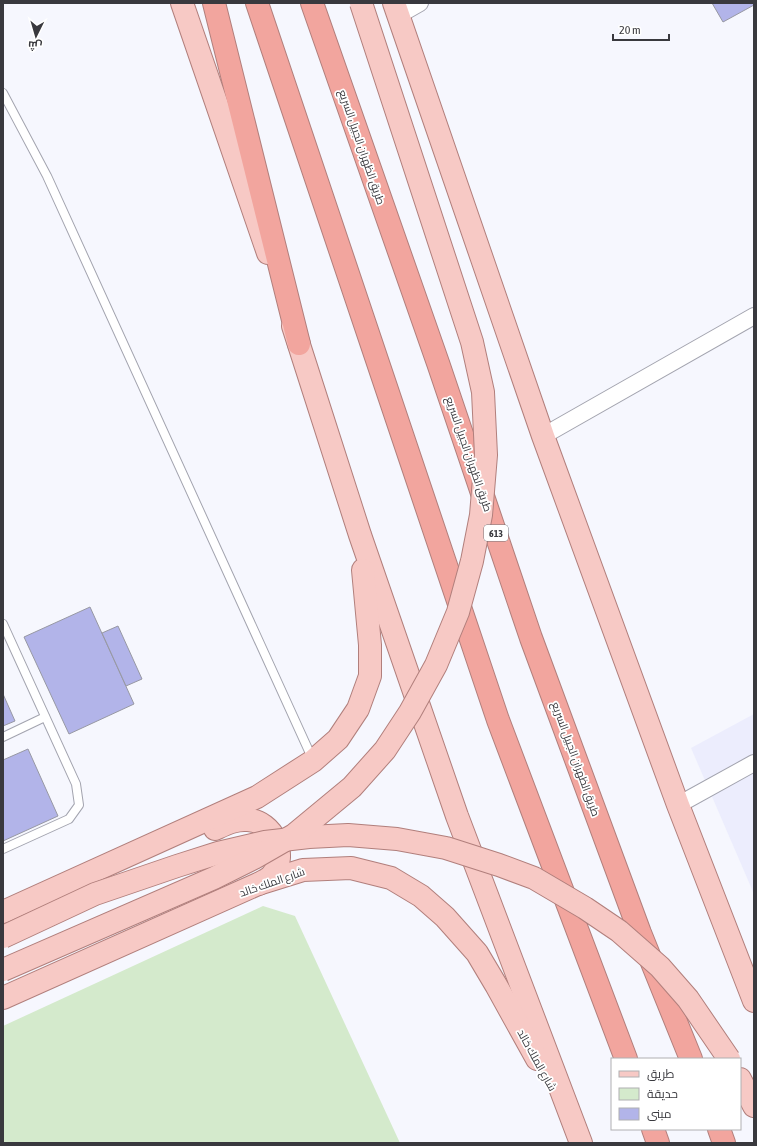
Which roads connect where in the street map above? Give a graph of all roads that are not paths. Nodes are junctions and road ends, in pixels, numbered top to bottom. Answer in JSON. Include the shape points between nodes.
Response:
{"nodes":[{"id":1,"x":182,"y":3,"type":"edge"},
{"id":2,"x":214,"y":3,"type":"edge"},
{"id":3,"x":257,"y":3,"type":"edge"},
{"id":4,"x":312,"y":3,"type":"edge"},
{"id":5,"x":361,"y":3,"type":"edge"},
{"id":6,"x":420,"y":3,"type":"edge"},
{"id":7,"x":397,"y":9,"type":"edge"},
{"id":8,"x":3,"y":93,"type":"edge"},
{"id":9,"x":754,"y":316,"type":"edge"},
{"id":10,"x":299,"y":344,"type":"junction"},
{"id":11,"x":543,"y":436,"type":"junction"},
{"id":12,"x":360,"y":535,"type":"junction"},
{"id":13,"x":3,"y":624,"type":"edge"},
{"id":14,"x":45,"y":717,"type":"junction"},
{"id":15,"x":3,"y":737,"type":"edge"},
{"id":16,"x":313,"y":761,"type":"junction"},
{"id":17,"x":754,"y":763,"type":"edge"},
{"id":18,"x":678,"y":806,"type":"junction"},
{"id":19,"x":3,"y":849,"type":"edge"},
{"id":20,"x":128,"y":855,"type":"junction"},
{"id":21,"x":258,"y":884,"type":"junction"},
{"id":22,"x":3,"y":912,"type":"edge"},
{"id":23,"x":3,"y":937,"type":"edge"},
{"id":24,"x":3,"y":970,"type":"edge"},
{"id":25,"x":3,"y":998,"type":"edge"},
{"id":26,"x":754,"y":1001,"type":"edge"},
{"id":27,"x":626,"y":1058,"type":"edge"},
{"id":28,"x":690,"y":1058,"type":"edge"},
{"id":29,"x":728,"y":1058,"type":"edge"},
{"id":30,"x":741,"y":1081,"type":"edge"},
{"id":31,"x":754,"y":1106,"type":"edge"},
{"id":32,"x":653,"y":1130,"type":"edge"},
{"id":33,"x":719,"y":1130,"type":"edge"},
{"id":34,"x":578,"y":1135,"type":"edge"},
{"id":35,"x":658,"y":1143,"type":"edge"},
{"id":36,"x":724,"y":1143,"type":"edge"}],
"edges":[{"from":1,"to":10,"type":"main road"},
{"from":2,"to":10,"type":"highway"},
{"from":3,"to":27,"type":"highway","via":[[498,720]]},
{"from":4,"to":28,"type":"highway","name":"طريق الظهران الجبيل السريع","number":"613","via":[[531,638],[640,933]]},
{"from":5,"to":24,"type":"main road","bridge":true,"via":[[472,342],[483,392],[486,455],[481,515],[458,612],[436,666],[385,750],[352,787],[294,835],[214,878]]},
{"from":6,"to":7,"type":"street"},
{"from":7,"to":11,"type":"main road"},
{"from":8,"to":16,"type":"lane","via":[[47,176]]},
{"from":9,"to":11,"type":"street"},
{"from":10,"to":12,"type":"main road"},
{"from":11,"to":18,"type":"main road"},
{"from":12,"to":16,"type":"main road","via":[[370,645],[370,676],[358,708],[338,739]]},
{"from":12,"to":34,"type":"main road","via":[[457,816]]},
{"from":13,"to":14,"type":"lane"},
{"from":14,"to":15,"type":"lane"},
{"from":14,"to":19,"type":"lane","via":[[76,784],[79,805],[69,819]]},
{"from":16,"to":20,"type":"main road","via":[[257,797]]},
{"from":17,"to":18,"type":"street"},
{"from":18,"to":26,"type":"main road"},
{"from":20,"to":21,"type":"main road","via":[[174,847],[232,822],[248,820],[269,829],[280,856],[272,876]]},
{"from":20,"to":22,"type":"main road"},
{"from":21,"to":25,"type":"main road","name":"شارع الملك خالد"},
{"from":21,"to":34,"type":"main road","name":"شارع الملك خالد","via":[[303,870],[351,868],[391,878],[421,896],[445,917],[477,953]]},
{"from":23,"to":29,"type":"main road","bridge":true,"via":[[95,894],[218,853],[265,842],[309,837],[348,835],[397,839],[446,848],[534,878],[585,908],[619,931],[660,967],[688,999]]},
{"from":30,"to":31,"type":"main road"},
{"from":32,"to":35,"type":"highway"},
{"from":33,"to":36,"type":"highway"}]}
